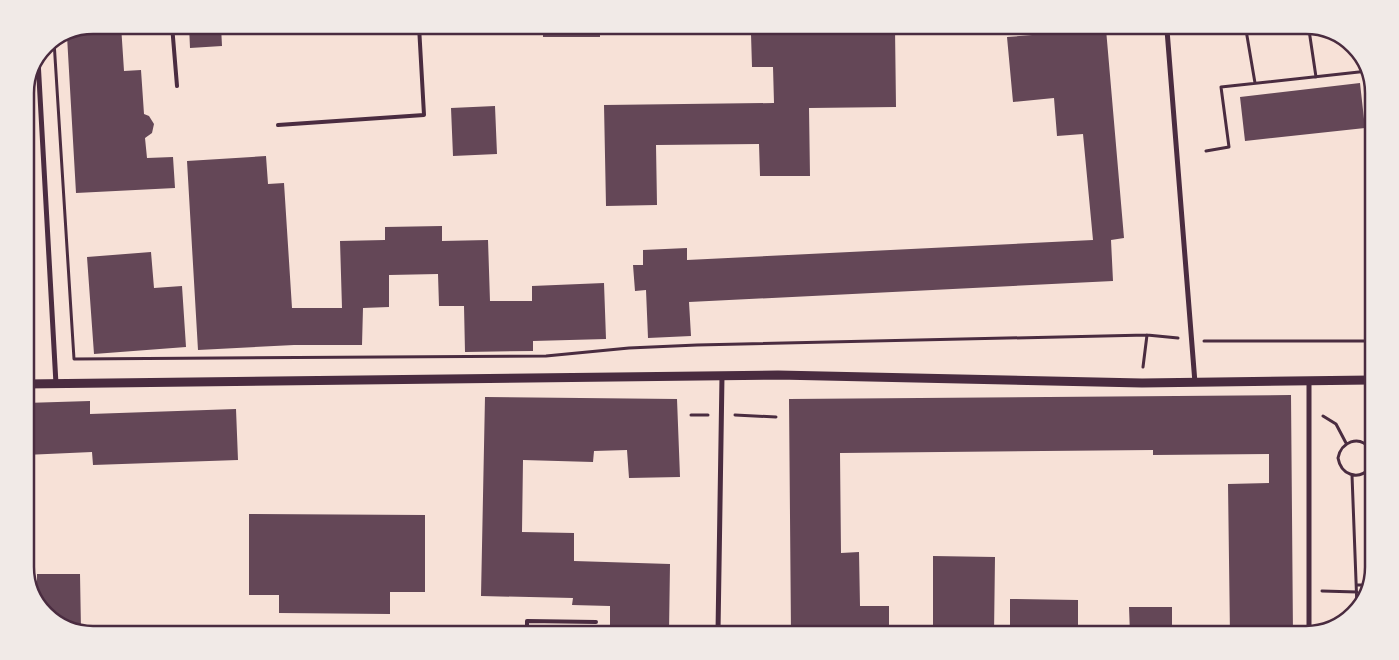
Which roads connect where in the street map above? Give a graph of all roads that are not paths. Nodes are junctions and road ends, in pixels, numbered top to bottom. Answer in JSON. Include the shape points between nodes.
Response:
{"nodes":[{"id":1,"x":173,"y":34,"type":"edge"},
{"id":2,"x":419,"y":34,"type":"edge"},
{"id":3,"x":1167,"y":34,"type":"edge"},
{"id":4,"x":39,"y":71,"type":"edge"},
{"id":5,"x":177,"y":86,"type":"dead end"},
{"id":6,"x":278,"y":125,"type":"dead end"},
{"id":7,"x":722,"y":375,"type":"junction"},
{"id":8,"x":1309,"y":380,"type":"junction"},
{"id":9,"x":1365,"y":380,"type":"edge"},
{"id":10,"x":1195,"y":383,"type":"junction"},
{"id":11,"x":34,"y":384,"type":"edge"},
{"id":12,"x":56,"y":384,"type":"junction"},
{"id":13,"x":596,"y":622,"type":"dead end"},
{"id":14,"x":527,"y":626,"type":"edge"},
{"id":15,"x":718,"y":626,"type":"edge"},
{"id":16,"x":1310,"y":626,"type":"edge"}],
"edges":[{"from":1,"to":5,"type":"lane"},
{"from":2,"to":6,"type":"lane","via":[[424,115]]},
{"from":3,"to":10,"type":"street"},
{"from":4,"to":12,"type":"street"},
{"from":7,"to":10,"type":"street"},
{"from":7,"to":12,"type":"street"},
{"from":7,"to":15,"type":"street"},
{"from":8,"to":9,"type":"street"},
{"from":8,"to":10,"type":"street"},
{"from":8,"to":16,"type":"street"},
{"from":11,"to":12,"type":"street"},
{"from":13,"to":14,"type":"lane","via":[[527,621]]}]}
